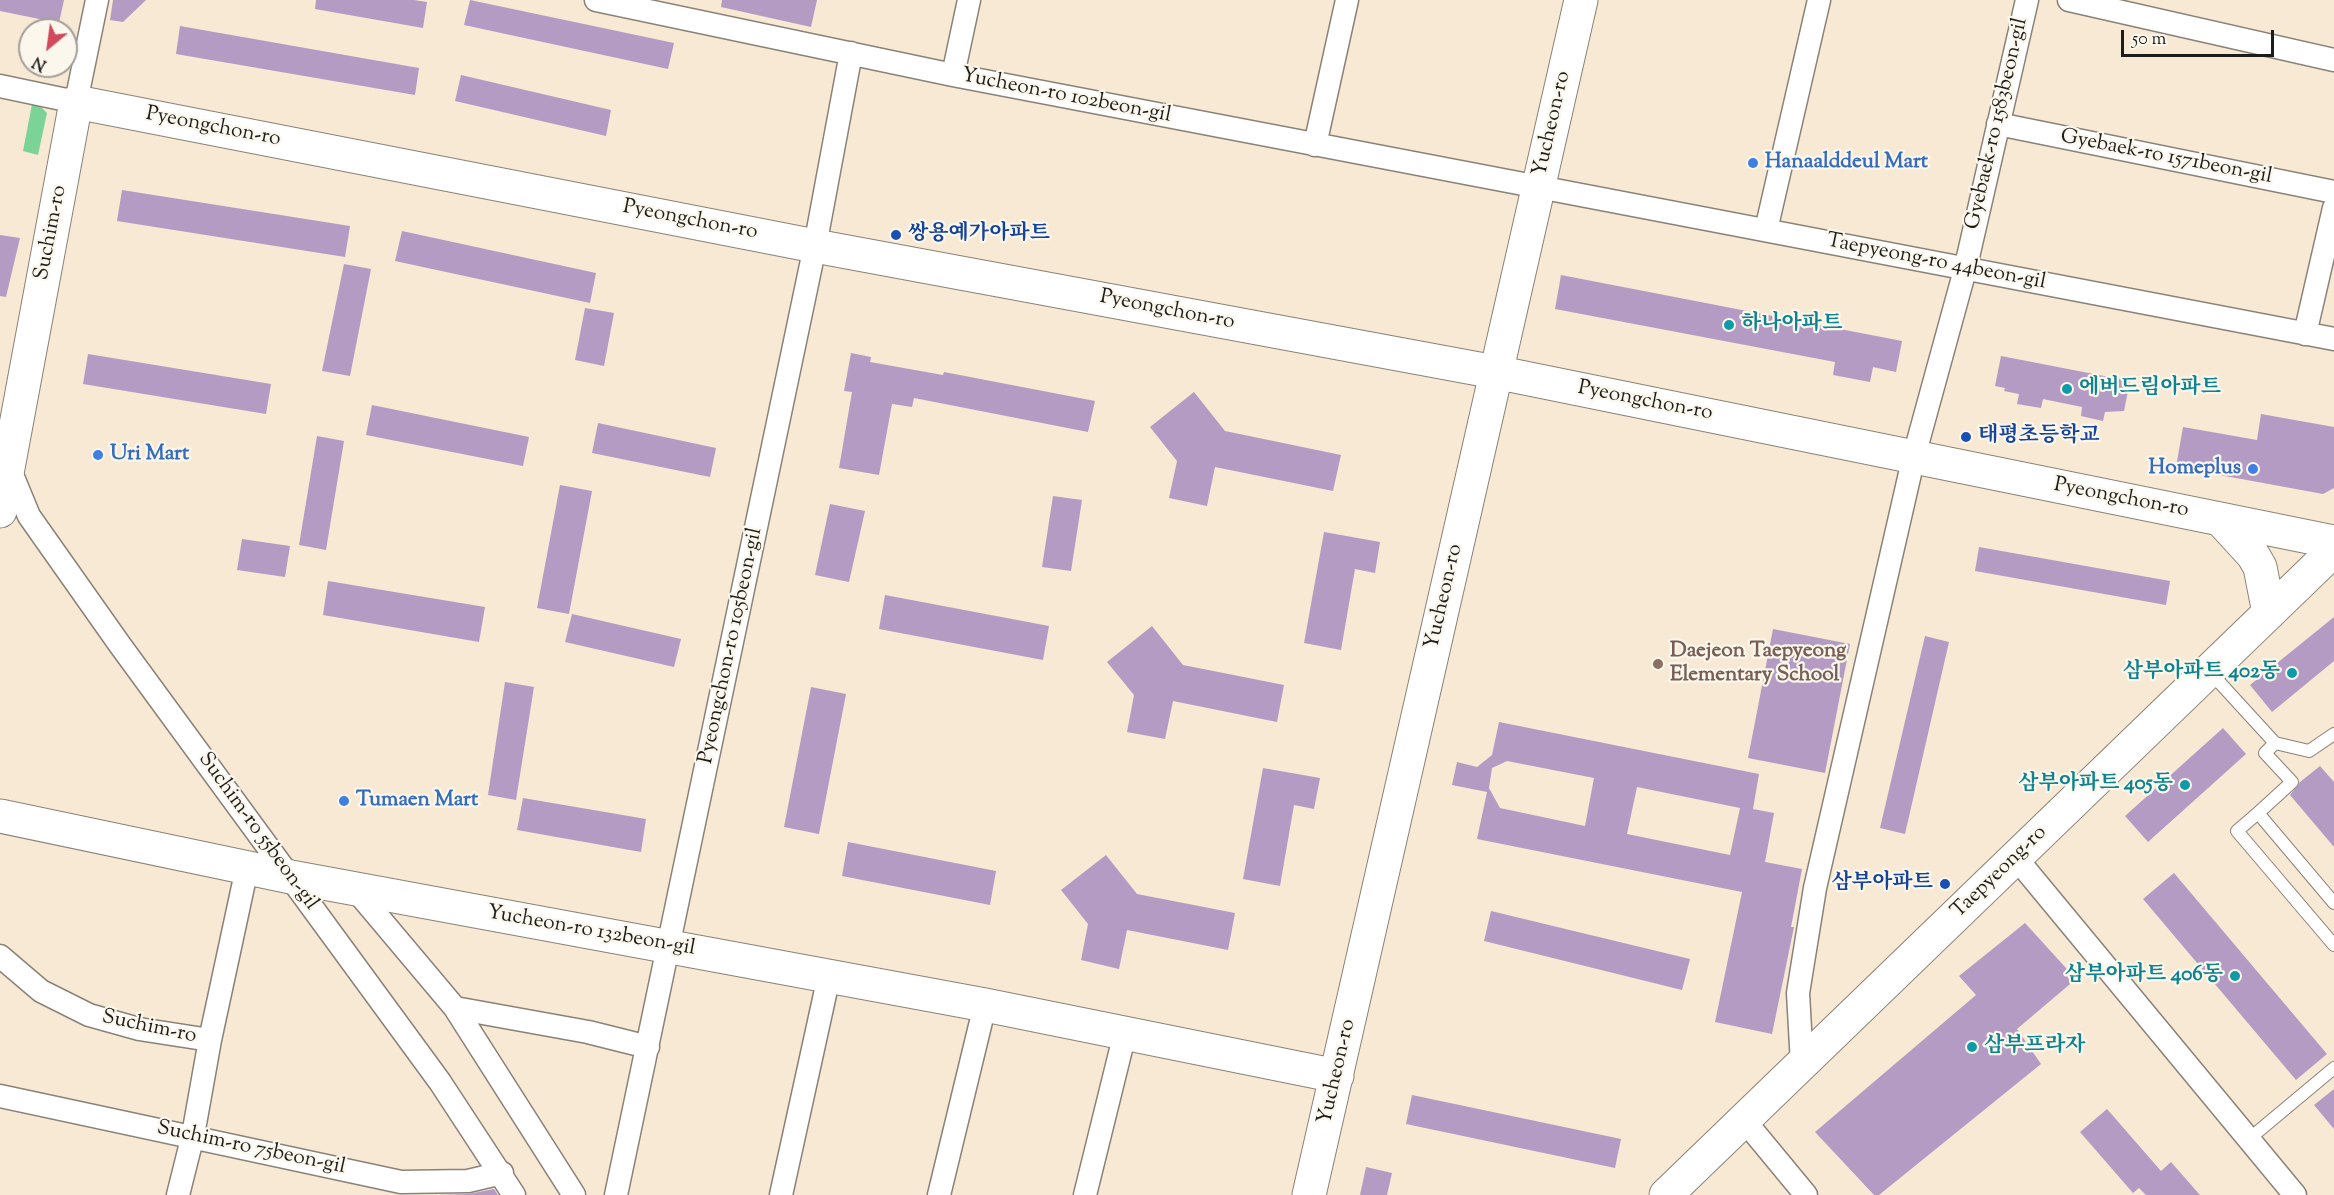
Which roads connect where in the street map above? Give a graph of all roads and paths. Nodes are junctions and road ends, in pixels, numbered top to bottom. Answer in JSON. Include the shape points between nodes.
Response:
{"nodes":[{"id":1,"x":97,"y":0,"type":"edge"},
{"id":2,"x":596,"y":0,"type":"edge"},
{"id":3,"x":969,"y":0,"type":"edge"},
{"id":4,"x":1347,"y":0,"type":"edge"},
{"id":5,"x":1581,"y":0,"type":"edge"},
{"id":6,"x":1818,"y":0,"type":"edge"},
{"id":7,"x":2027,"y":0,"type":"edge"},
{"id":8,"x":2069,"y":0,"type":"edge"},
{"id":9,"x":851,"y":53,"type":"junction"},
{"id":10,"x":2334,"y":60,"type":"edge"},
{"id":11,"x":953,"y":75,"type":"junction"},
{"id":12,"x":0,"y":86,"type":"edge"},
{"id":13,"x":76,"y":102,"type":"junction"},
{"id":14,"x":1998,"y":124,"type":"junction"},
{"id":15,"x":1315,"y":145,"type":"junction"},
{"id":16,"x":1538,"y":188,"type":"junction"},
{"id":17,"x":2334,"y":192,"type":"edge"},
{"id":18,"x":2334,"y":208,"type":"edge"},
{"id":19,"x":1766,"y":230,"type":"junction"},
{"id":20,"x":815,"y":246,"type":"junction"},
{"id":21,"x":1965,"y":270,"type":"junction"},
{"id":22,"x":2305,"y":334,"type":"junction"},
{"id":23,"x":2334,"y":339,"type":"edge"},
{"id":24,"x":1495,"y":372,"type":"junction"},
{"id":25,"x":4,"y":455,"type":"edge"},
{"id":26,"x":1914,"y":456,"type":"junction"},
{"id":27,"x":0,"y":511,"type":"edge"},
{"id":28,"x":2220,"y":519,"type":"junction"},
{"id":29,"x":2334,"y":542,"type":"edge"},
{"id":30,"x":2334,"y":550,"type":"edge"},
{"id":31,"x":2269,"y":613,"type":"junction"},
{"id":32,"x":2209,"y":671,"type":"junction"},
{"id":33,"x":2334,"y":734,"type":"edge"},
{"id":34,"x":2275,"y":743,"type":"junction"},
{"id":35,"x":2258,"y":813,"type":"junction"},
{"id":36,"x":0,"y":816,"type":"edge"},
{"id":37,"x":2016,"y":858,"type":"junction"},
{"id":38,"x":247,"y":868,"type":"junction"},
{"id":39,"x":291,"y":877,"type":"junction"},
{"id":40,"x":354,"y":888,"type":"junction"},
{"id":41,"x":2334,"y":903,"type":"edge"},
{"id":42,"x":2334,"y":945,"type":"edge"},
{"id":43,"x":669,"y":946,"type":"junction"},
{"id":44,"x":0,"y":956,"type":"edge"},
{"id":45,"x":829,"y":976,"type":"junction"},
{"id":46,"x":985,"y":1005,"type":"junction"},
{"id":47,"x":455,"y":1008,"type":"junction"},
{"id":48,"x":1125,"y":1033,"type":"junction"},
{"id":49,"x":210,"y":1040,"type":"junction"},
{"id":50,"x":648,"y":1047,"type":"junction"},
{"id":51,"x":1802,"y":1064,"type":"junction"},
{"id":52,"x":2334,"y":1068,"type":"edge"},
{"id":53,"x":1337,"y":1076,"type":"junction"},
{"id":54,"x":0,"y":1096,"type":"edge"},
{"id":55,"x":1744,"y":1120,"type":"junction"},
{"id":56,"x":193,"y":1135,"type":"junction"},
{"id":57,"x":2249,"y":1139,"type":"junction"},
{"id":58,"x":502,"y":1173,"type":"junction"},
{"id":59,"x":178,"y":1195,"type":"edge"},
{"id":60,"x":514,"y":1195,"type":"edge"},
{"id":61,"x":574,"y":1195,"type":"edge"},
{"id":62,"x":616,"y":1195,"type":"edge"},
{"id":63,"x":781,"y":1195,"type":"edge"},
{"id":64,"x":939,"y":1195,"type":"edge"},
{"id":65,"x":1085,"y":1195,"type":"edge"},
{"id":66,"x":1309,"y":1195,"type":"edge"},
{"id":67,"x":1666,"y":1195,"type":"edge"},
{"id":68,"x":1806,"y":1195,"type":"edge"},
{"id":69,"x":2295,"y":1195,"type":"edge"}],
"edges":[{"from":1,"to":13,"type":"street","name":"Suchim-ro"},
{"from":2,"to":9,"type":"street","name":"Yucheon-ro 102beon-gil"},
{"from":3,"to":11,"type":"street"},
{"from":4,"to":15,"type":"street"},
{"from":5,"to":16,"type":"main road","name":"Yucheon-ro"},
{"from":6,"to":19,"type":"street"},
{"from":7,"to":14,"type":"street","name":"Gyebaek-ro 1583beon-gil"},
{"from":8,"to":10,"type":"street"},
{"from":9,"to":11,"type":"street","name":"Yucheon-ro 102beon-gil"},
{"from":9,"to":20,"type":"street","name":"Pyeongchon-ro 105beon-gil"},
{"from":11,"to":15,"type":"street","name":"Yucheon-ro 102beon-gil"},
{"from":12,"to":13,"type":"street","name":"Pyeongchon-ro"},
{"from":13,"to":20,"type":"main road","name":"Pyeongchon-ro"},
{"from":13,"to":25,"type":"main road","name":"Suchim-ro"},
{"from":14,"to":17,"type":"street","name":"Gyebaek-ro 1571beon-gil"},
{"from":14,"to":21,"type":"street","name":"Gyebaek-ro 1583beon-gil"},
{"from":15,"to":16,"type":"street","name":"Yucheon-ro 102beon-gil"},
{"from":16,"to":19,"type":"street","name":"Taepyeong-ro 44beon-gil"},
{"from":16,"to":24,"type":"main road","name":"Yucheon-ro"},
{"from":18,"to":22,"type":"street"},
{"from":19,"to":21,"type":"street","name":"Taepyeong-ro 44beon-gil"},
{"from":20,"to":24,"type":"main road","name":"Pyeongchon-ro"},
{"from":20,"to":43,"type":"street","name":"Pyeongchon-ro 105beon-gil"},
{"from":21,"to":22,"type":"street","name":"Taepyeong-ro 44beon-gil"},
{"from":21,"to":26,"type":"street","name":"Gyebaek-ro 1583beon-gil"},
{"from":22,"to":23,"type":"street","name":"Taepyeong-ro 44beon-gil"},
{"from":24,"to":26,"type":"main road","name":"Pyeongchon-ro"},
{"from":24,"to":53,"type":"main road","name":"Yucheon-ro"},
{"from":25,"to":27,"type":"main road","name":"Suchim-ro"},
{"from":25,"to":39,"type":"street","name":"Suchim-ro 55beon-gil","via":[[29,516]]},
{"from":26,"to":28,"type":"main road","name":"Pyeongchon-ro"},
{"from":26,"to":51,"type":"street","name":"Gyebaek-ro 1583beon-gil","via":[[1815,888],[1798,993]]},
{"from":28,"to":29,"type":"main road","name":"Pyeongchon-ro"},
{"from":28,"to":31,"type":"main road","via":[[2260,567]]},
{"from":30,"to":31,"type":"main road","name":"Taepyeong-ro"},
{"from":31,"to":32,"type":"main road","name":"Taepyeong-ro"},
{"from":32,"to":34,"type":"lane"},
{"from":32,"to":37,"type":"main road","name":"Taepyeong-ro"},
{"from":33,"to":34,"type":"lane","via":[[2309,751]]},
{"from":34,"to":35,"type":"lane","via":[[2265,753],[2292,782]]},
{"from":35,"to":41,"type":"lane"},
{"from":35,"to":42,"type":"lane","via":[[2236,831]]},
{"from":36,"to":38,"type":"main road","name":"Yucheon-ro 132beon-gil"},
{"from":37,"to":51,"type":"main road","name":"Taepyeong-ro"},
{"from":37,"to":57,"type":"street"},
{"from":38,"to":39,"type":"main road","name":"Yucheon-ro 132beon-gil"},
{"from":38,"to":49,"type":"street"},
{"from":39,"to":40,"type":"main road","name":"Yucheon-ro 132beon-gil"},
{"from":39,"to":58,"type":"street","name":"Suchim-ro 55beon-gil"},
{"from":40,"to":43,"type":"main road","name":"Yucheon-ro 132beon-gil"},
{"from":40,"to":47,"type":"street"},
{"from":43,"to":45,"type":"main road","name":"Yucheon-ro 132beon-gil"},
{"from":43,"to":50,"type":"street","name":"Pyeongchon-ro 105beon-gil"},
{"from":44,"to":49,"type":"street","name":"Suchim-ro","via":[[41,991],[89,1015],[139,1029]]},
{"from":45,"to":46,"type":"main road","name":"Yucheon-ro 132beon-gil"},
{"from":45,"to":63,"type":"street"},
{"from":46,"to":48,"type":"main road","name":"Yucheon-ro 132beon-gil"},
{"from":46,"to":64,"type":"street"},
{"from":47,"to":50,"type":"street"},
{"from":47,"to":61,"type":"street"},
{"from":48,"to":53,"type":"main road","name":"Yucheon-ro 132beon-gil"},
{"from":48,"to":65,"type":"street"},
{"from":49,"to":56,"type":"street"},
{"from":50,"to":62,"type":"street","name":"Pyeongchon-ro 105beon-gil"},
{"from":51,"to":55,"type":"main road","name":"Taepyeong-ro"},
{"from":52,"to":57,"type":"lane"},
{"from":53,"to":66,"type":"main road","name":"Yucheon-ro"},
{"from":54,"to":56,"type":"street","name":"Suchim-ro 75beon-gil"},
{"from":55,"to":67,"type":"main road","name":"Taepyeong-ro"},
{"from":55,"to":68,"type":"street"},
{"from":56,"to":58,"type":"street","name":"Suchim-ro 75beon-gil","via":[[401,1182],[468,1181]]},
{"from":56,"to":59,"type":"street"},
{"from":57,"to":69,"type":"street"},
{"from":58,"to":60,"type":"street","name":"Suchim-ro 55beon-gil"}]}
